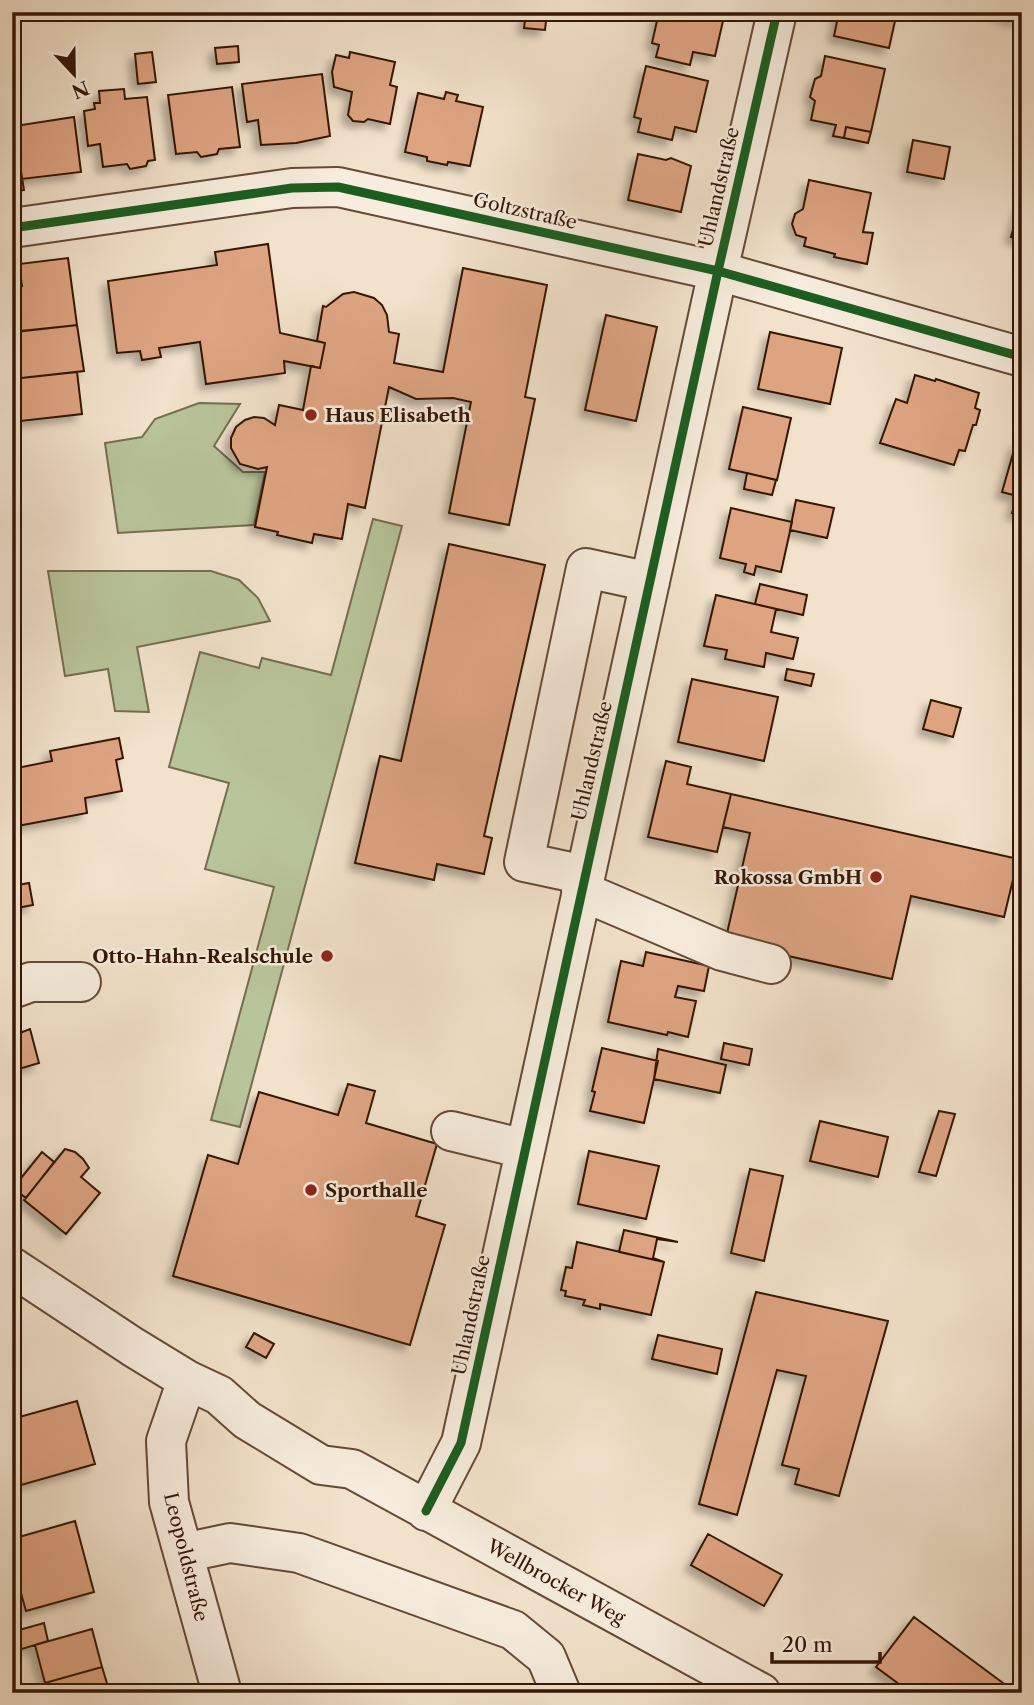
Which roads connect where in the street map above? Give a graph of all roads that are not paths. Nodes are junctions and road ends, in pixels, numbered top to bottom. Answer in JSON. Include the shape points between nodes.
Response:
{"nodes":[{"id":1,"x":777,"y":12,"type":"edge"},
{"id":2,"x":12,"y":228,"type":"edge"},
{"id":3,"x":718,"y":271,"type":"junction"},
{"id":4,"x":1022,"y":357,"type":"edge"},
{"id":5,"x":650,"y":582,"type":"junction"},
{"id":6,"x":583,"y":883,"type":"junction"},
{"id":7,"x":771,"y":964,"type":"dead end"},
{"id":8,"x":80,"y":982,"type":"dead end"},
{"id":9,"x":12,"y":989,"type":"edge"},
{"id":10,"x":451,"y":1131,"type":"dead end"},
{"id":11,"x":525,"y":1149,"type":"junction"},
{"id":12,"x":12,"y":1267,"type":"edge"},
{"id":13,"x":203,"y":1388,"type":"junction"},
{"id":14,"x":426,"y":1511,"type":"junction"},
{"id":15,"x":183,"y":1553,"type":"junction"},
{"id":16,"x":222,"y":1693,"type":"edge"},
{"id":17,"x":561,"y":1693,"type":"edge"},
{"id":18,"x":761,"y":1693,"type":"edge"}],
"edges":[{"from":1,"to":3,"type":"street","name":"Uhlandstraße"},
{"from":2,"to":3,"type":"street","name":"Goltzstraße","via":[[292,188],[338,187]]},
{"from":3,"to":4,"type":"street","name":"Goltzstraße"},
{"from":3,"to":5,"type":"street","name":"Uhlandstraße"},
{"from":5,"to":6,"type":"street","name":"Uhlandstraße"},
{"from":5,"to":6,"type":"street","via":[[586,568],[524,862]]},
{"from":6,"to":7,"type":"street","via":[[722,951]]},
{"from":6,"to":11,"type":"street","name":"Uhlandstraße"},
{"from":8,"to":9,"type":"street","via":[[31,982]]},
{"from":10,"to":11,"type":"street"},
{"from":11,"to":14,"type":"street","name":"Uhlandstraße","via":[[461,1443]]},
{"from":12,"to":13,"type":"street","name":"Wellbrocker Weg"},
{"from":13,"to":14,"type":"street","name":"Wellbrocker Weg","via":[[259,1398],[333,1442],[352,1469]]},
{"from":13,"to":15,"type":"street","name":"Leopoldstraße","via":[[166,1441],[169,1502]]},
{"from":14,"to":18,"type":"street","name":"Wellbrocker Weg"},
{"from":15,"to":16,"type":"street","name":"Leopoldstraße"},
{"from":15,"to":17,"type":"street","via":[[230,1544],[299,1553],[513,1630],[545,1657]]}]}
